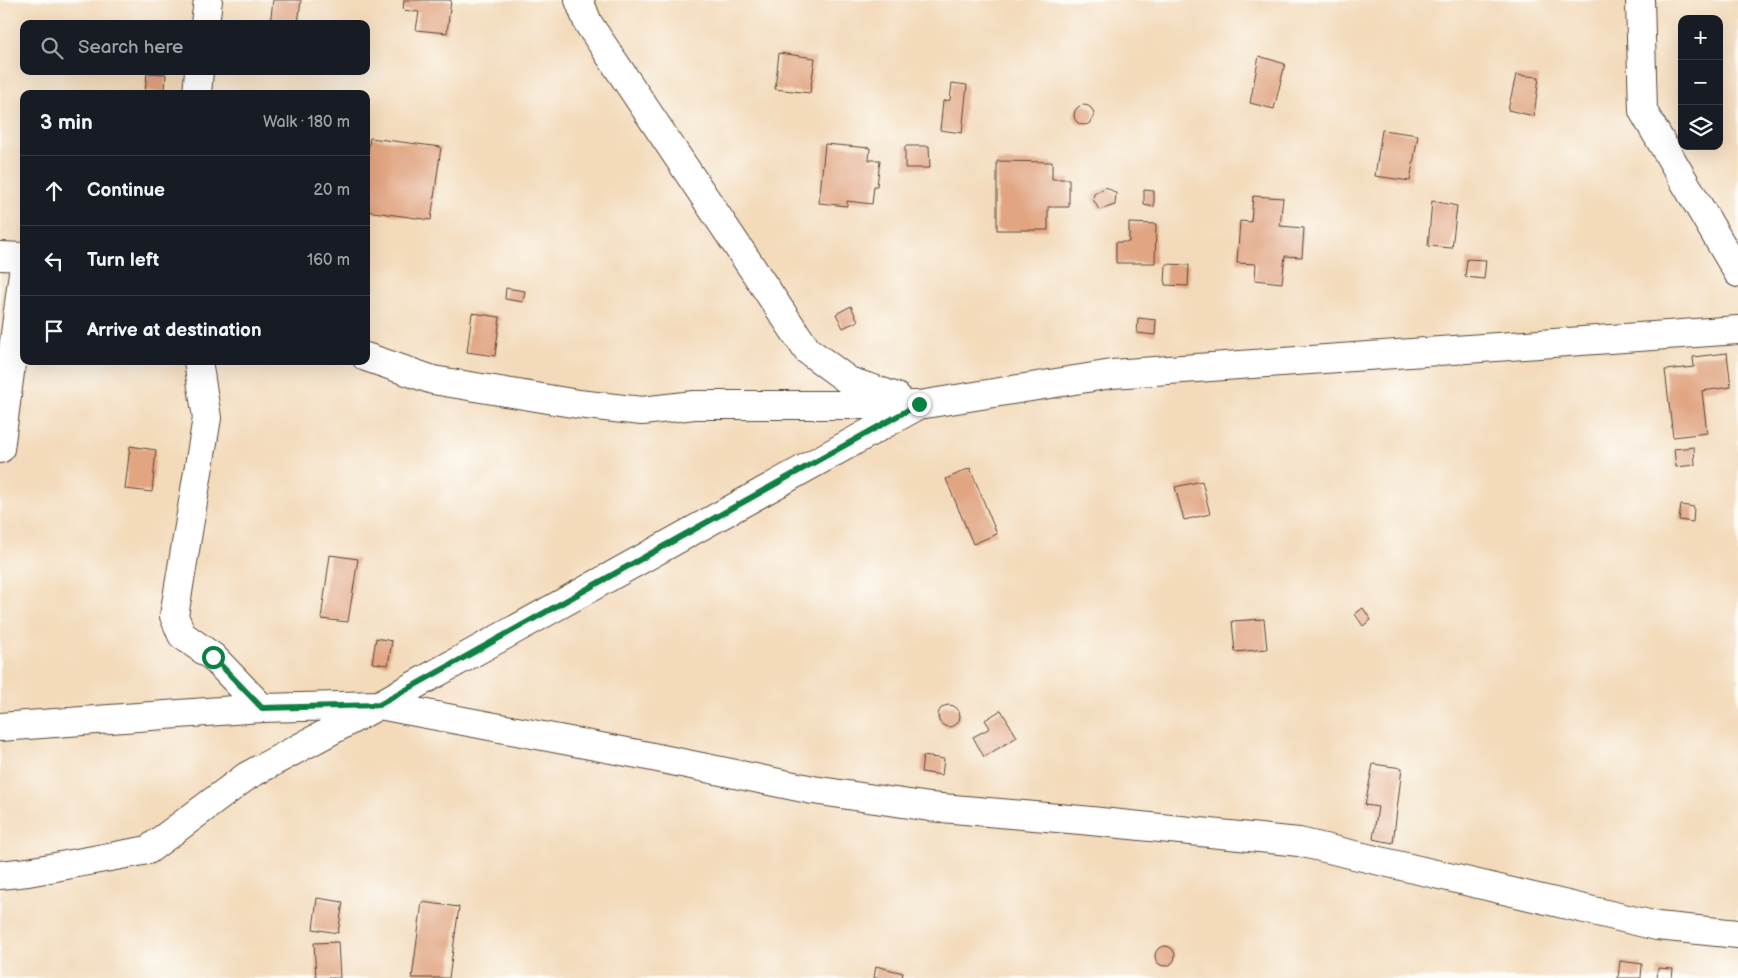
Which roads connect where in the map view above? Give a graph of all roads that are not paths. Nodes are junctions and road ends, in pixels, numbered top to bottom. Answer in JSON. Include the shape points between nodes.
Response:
{"nodes":[{"id":1,"x":208,"y":0,"type":"edge"},
{"id":2,"x":579,"y":0,"type":"edge"},
{"id":3,"x":1640,"y":0,"type":"edge"},
{"id":4,"x":206,"y":20,"type":"edge"},
{"id":5,"x":198,"y":75,"type":"edge"},
{"id":6,"x":197,"y":90,"type":"edge"},
{"id":7,"x":0,"y":256,"type":"edge"},
{"id":8,"x":20,"y":258,"type":"edge"},
{"id":9,"x":1738,"y":273,"type":"edge"},
{"id":10,"x":20,"y":296,"type":"edge"},
{"id":11,"x":1738,"y":330,"type":"edge"},
{"id":12,"x":370,"y":358,"type":"edge"},
{"id":13,"x":199,"y":365,"type":"edge"},
{"id":14,"x":919,"y":404,"type":"junction"},
{"id":15,"x":0,"y":449,"type":"edge"},
{"id":16,"x":379,"y":705,"type":"junction"},
{"id":17,"x":262,"y":708,"type":"junction"},
{"id":18,"x":0,"y":727,"type":"edge"},
{"id":19,"x":0,"y":875,"type":"edge"},
{"id":20,"x":1738,"y":934,"type":"edge"}],
"edges":[{"from":1,"to":4,"type":"street"},
{"from":2,"to":14,"type":"street","via":[[588,23],[807,350],[849,381]]},
{"from":3,"to":9,"type":"street","via":[[1642,110]]},
{"from":5,"to":6,"type":"street"},
{"from":7,"to":8,"type":"street"},
{"from":10,"to":15,"type":"street"},
{"from":11,"to":14,"type":"street","via":[[1112,374]]},
{"from":12,"to":14,"type":"street","via":[[433,380],[642,411],[694,405]]},
{"from":13,"to":17,"type":"street","via":[[207,418],[174,616],[182,635],[213,657]]},
{"from":14,"to":16,"type":"street"},
{"from":16,"to":17,"type":"street"},
{"from":16,"to":19,"type":"street","via":[[246,776],[148,850]]},
{"from":16,"to":20,"type":"street","via":[[813,790],[930,808],[1299,842],[1657,926]]},
{"from":17,"to":18,"type":"street"}]}
